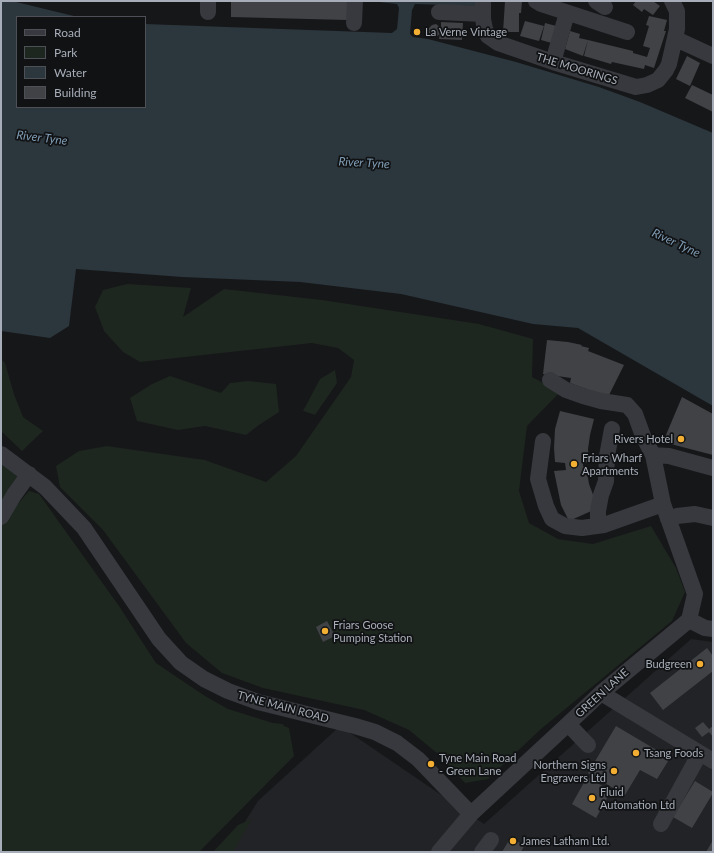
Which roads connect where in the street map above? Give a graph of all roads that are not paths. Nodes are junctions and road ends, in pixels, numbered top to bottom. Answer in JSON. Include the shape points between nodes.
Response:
{"nodes":[{"id":1,"x":355,"y":1,"type":"edge"},
{"id":2,"x":536,"y":1,"type":"edge"},
{"id":3,"x":672,"y":1,"type":"edge"},
{"id":4,"x":483,"y":7,"type":"edge"},
{"id":5,"x":572,"y":10,"type":"edge"},
{"id":6,"x":439,"y":12,"type":"dead end"},
{"id":7,"x":354,"y":23,"type":"dead end"},
{"id":8,"x":627,"y":32,"type":"dead end"},
{"id":9,"x":676,"y":39,"type":"junction"},
{"id":10,"x":713,"y":56,"type":"edge"},
{"id":11,"x":553,"y":62,"type":"junction"},
{"id":12,"x":550,"y":380,"type":"dead end"},
{"id":13,"x":612,"y":429,"type":"dead end"},
{"id":14,"x":543,"y":442,"type":"dead end"},
{"id":15,"x":1,"y":454,"type":"edge"},
{"id":16,"x":653,"y":455,"type":"junction"},
{"id":17,"x":713,"y":468,"type":"edge"},
{"id":18,"x":29,"y":474,"type":"junction"},
{"id":19,"x":662,"y":504,"type":"junction"},
{"id":20,"x":1,"y":517,"type":"edge"},
{"id":21,"x":713,"y":518,"type":"edge"},
{"id":22,"x":668,"y":519,"type":"junction"},
{"id":23,"x":598,"y":526,"type":"junction"},
{"id":24,"x":688,"y":620,"type":"junction"},
{"id":25,"x":713,"y":629,"type":"edge"},
{"id":26,"x":601,"y":693,"type":"junction"},
{"id":27,"x":568,"y":724,"type":"junction"},
{"id":28,"x":588,"y":745,"type":"dead end"},
{"id":29,"x":706,"y":757,"type":"edge"},
{"id":30,"x":471,"y":814,"type":"junction"},
{"id":31,"x":661,"y":824,"type":"dead end"},
{"id":32,"x":439,"y":852,"type":"edge"}],
"edges":[{"from":1,"to":7,"type":"street"},
{"from":2,"to":5,"type":"street"},
{"from":3,"to":9,"type":"street","name":"THE MOORINGS","via":[[678,19]]},
{"from":4,"to":6,"type":"street"},
{"from":4,"to":11,"type":"street","name":"THE MOORINGS","via":[[485,29],[492,40],[505,47]]},
{"from":5,"to":8,"type":"street"},
{"from":5,"to":11,"type":"street"},
{"from":9,"to":10,"type":"street"},
{"from":9,"to":11,"type":"street","name":"THE MOORINGS","via":[[666,70],[658,80],[642,86],[628,85]]},
{"from":12,"to":16,"type":"street","via":[[566,390],[583,396],[627,405],[635,414]]},
{"from":13,"to":23,"type":"street"},
{"from":14,"to":23,"type":"street","via":[[538,479],[552,519],[565,526]]},
{"from":15,"to":18,"type":"street","name":"TYNE MAIN ROAD"},
{"from":16,"to":17,"type":"street","via":[[669,456]]},
{"from":16,"to":19,"type":"street"},
{"from":18,"to":20,"type":"street"},
{"from":18,"to":30,"type":"street","name":"TYNE MAIN ROAD","via":[[84,528],[159,639],[181,663],[204,679],[258,702],[375,732],[418,759]]},
{"from":19,"to":22,"type":"street"},
{"from":19,"to":23,"type":"street"},
{"from":21,"to":22,"type":"street","via":[[695,514]]},
{"from":22,"to":24,"type":"street","via":[[695,594]]},
{"from":24,"to":25,"type":"street"},
{"from":24,"to":26,"type":"street","name":"GREEN LANE"},
{"from":26,"to":27,"type":"street","name":"GREEN LANE"},
{"from":26,"to":29,"type":"street"},
{"from":27,"to":28,"type":"street"},
{"from":27,"to":30,"type":"street","name":"GREEN LANE"},
{"from":29,"to":31,"type":"street"},
{"from":30,"to":32,"type":"street","name":"GREEN LANE"}]}
